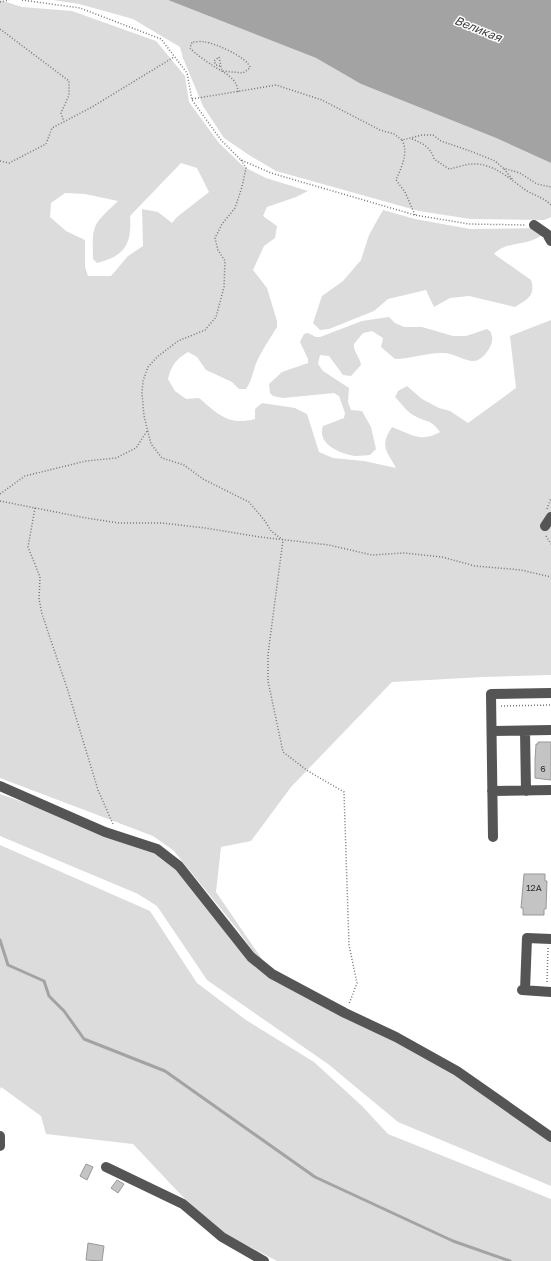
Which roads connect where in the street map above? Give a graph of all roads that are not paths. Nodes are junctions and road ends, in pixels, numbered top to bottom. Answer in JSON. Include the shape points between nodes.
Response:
{"nodes":[{"id":1,"x":534,"y":225,"type":"road end"},
{"id":2,"x":551,"y":241,"type":"edge"},
{"id":3,"x":551,"y":517,"type":"edge"},
{"id":4,"x":545,"y":526,"type":"dead end"},
{"id":5,"x":551,"y":693,"type":"edge"},
{"id":6,"x":551,"y":730,"type":"edge"},
{"id":7,"x":492,"y":731,"type":"junction"},
{"id":8,"x":525,"y":731,"type":"junction"},
{"id":9,"x":0,"y":786,"type":"edge"},
{"id":10,"x":551,"y":790,"type":"edge"},
{"id":11,"x":492,"y":791,"type":"junction"},
{"id":12,"x":526,"y":791,"type":"junction"},
{"id":13,"x":493,"y":837,"type":"dead end"},
{"id":14,"x":550,"y":939,"type":"edge"},
{"id":15,"x":551,"y":992,"type":"edge"},
{"id":16,"x":0,"y":1136,"type":"edge"},
{"id":17,"x":551,"y":1137,"type":"edge"},
{"id":18,"x":0,"y":1146,"type":"edge"},
{"id":19,"x":106,"y":1167,"type":"dead end"},
{"id":20,"x":264,"y":1261,"type":"edge"}],
"edges":[{"from":1,"to":2,"type":"street","via":[[547,234]]},
{"from":3,"to":4,"type":"street"},
{"from":5,"to":7,"type":"street","via":[[491,694]]},
{"from":6,"to":8,"type":"street"},
{"from":7,"to":8,"type":"street"},
{"from":7,"to":11,"type":"street"},
{"from":8,"to":12,"type":"street"},
{"from":9,"to":17,"type":"street","via":[[105,832],[157,849],[180,866],[251,957],[272,974],[457,1071]]},
{"from":10,"to":12,"type":"street"},
{"from":11,"to":12,"type":"street"},
{"from":11,"to":13,"type":"street"},
{"from":14,"to":15,"type":"street","via":[[527,938],[524,990]]},
{"from":16,"to":18,"type":"street"},
{"from":19,"to":20,"type":"street","via":[[183,1204],[222,1237]]}]}
